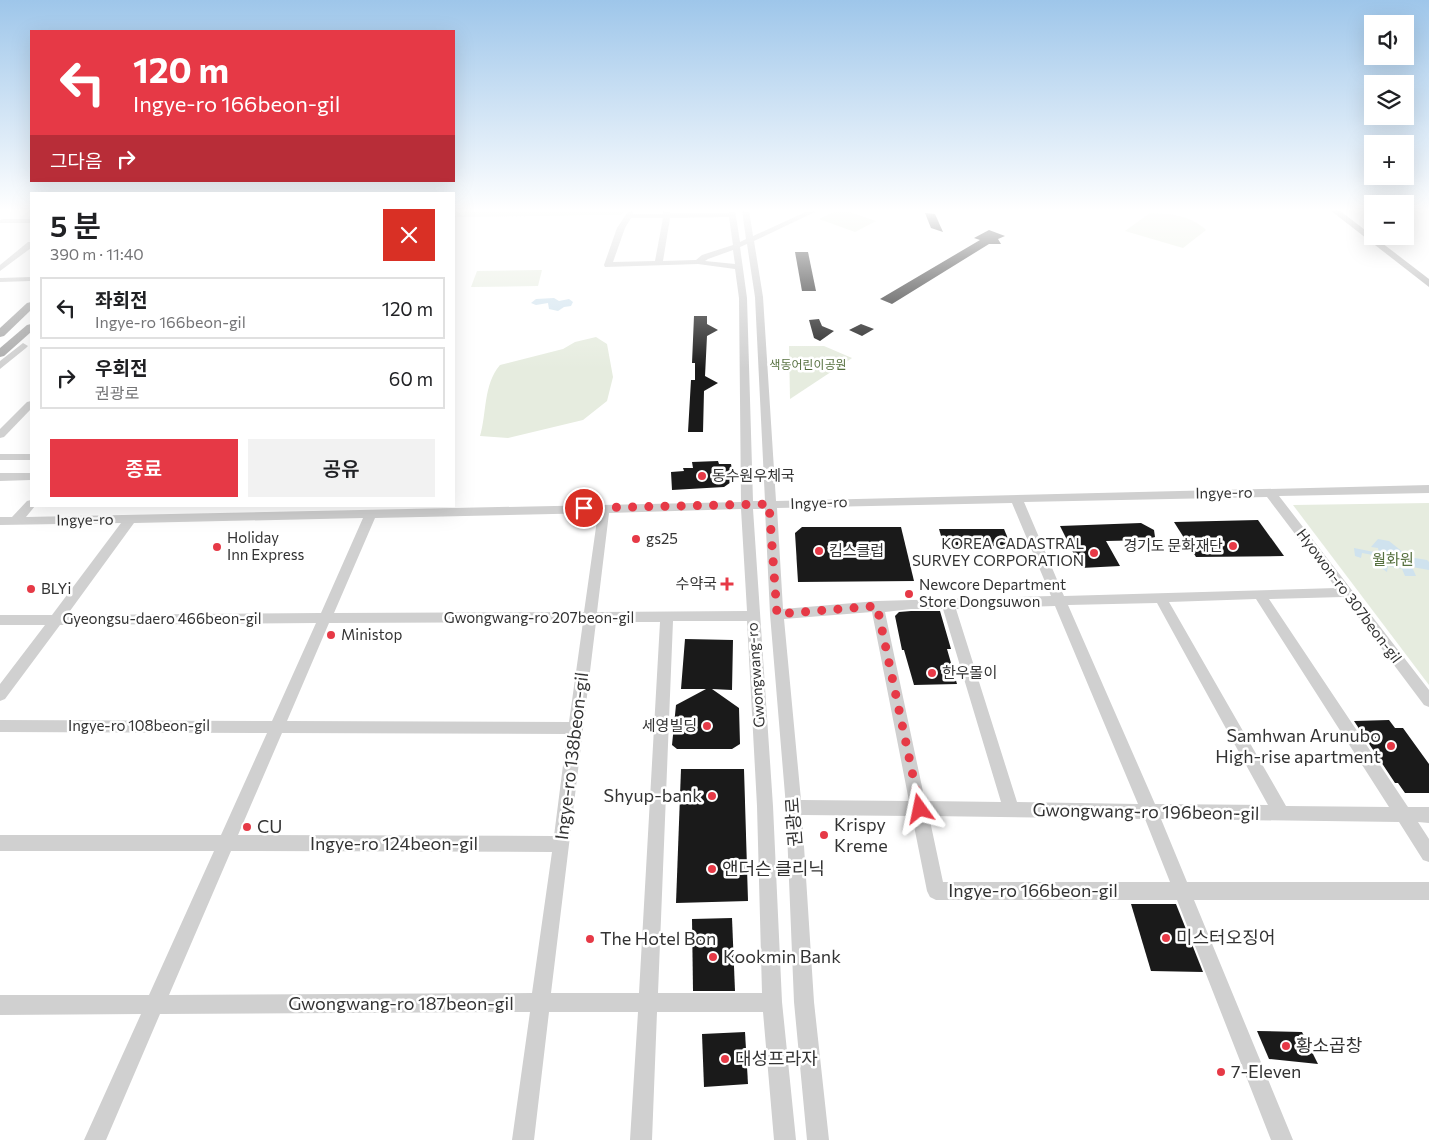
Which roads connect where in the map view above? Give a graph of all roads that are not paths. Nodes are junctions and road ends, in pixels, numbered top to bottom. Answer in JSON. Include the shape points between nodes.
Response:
{"nodes":[{"id":1,"x":609,"y":263,"type":"edge"},
{"id":2,"x":654,"y":263,"type":"edge"},
{"id":3,"x":708,"y":263,"type":"edge"},
{"id":4,"x":739,"y":263,"type":"edge"},
{"id":5,"x":755,"y":263,"type":"edge"},
{"id":6,"x":1402,"y":263,"type":"edge"},
{"id":7,"x":740,"y":267,"type":"junction"},
{"id":8,"x":0,"y":280,"type":"edge"},
{"id":9,"x":30,"y":280,"type":"edge"},
{"id":10,"x":1429,"y":284,"type":"edge"},
{"id":11,"x":30,"y":307,"type":"edge"},
{"id":12,"x":30,"y":328,"type":"edge"},
{"id":13,"x":0,"y":334,"type":"edge"},
{"id":14,"x":9,"y":346,"type":"junction"},
{"id":15,"x":27,"y":346,"type":"edge"},
{"id":16,"x":0,"y":354,"type":"edge"},
{"id":17,"x":0,"y":366,"type":"edge"},
{"id":18,"x":30,"y":405,"type":"edge"},
{"id":19,"x":0,"y":436,"type":"edge"},
{"id":20,"x":0,"y":457,"type":"edge"},
{"id":21,"x":30,"y":457,"type":"edge"},
{"id":22,"x":0,"y":477,"type":"edge"},
{"id":23,"x":30,"y":477,"type":"edge"},
{"id":24,"x":1429,"y":489,"type":"edge"},
{"id":25,"x":1270,"y":492,"type":"junction"},
{"id":26,"x":1016,"y":498,"type":"junction"},
{"id":27,"x":769,"y":504,"type":"junction"},
{"id":28,"x":30,"y":505,"type":"edge"},
{"id":29,"x":747,"y":505,"type":"junction"},
{"id":30,"x":604,"y":508,"type":"junction"},
{"id":31,"x":371,"y":514,"type":"junction"},
{"id":32,"x":130,"y":519,"type":"junction"},
{"id":33,"x":15,"y":521,"type":"junction"},
{"id":34,"x":0,"y":522,"type":"edge"},
{"id":35,"x":1346,"y":592,"type":"junction"},
{"id":36,"x":1260,"y":594,"type":"junction"},
{"id":37,"x":1160,"y":598,"type":"junction"},
{"id":38,"x":1060,"y":601,"type":"junction"},
{"id":39,"x":948,"y":604,"type":"junction"},
{"id":40,"x":877,"y":606,"type":"junction"},
{"id":41,"x":777,"y":614,"type":"junction"},
{"id":42,"x":752,"y":616,"type":"junction"},
{"id":43,"x":667,"y":617,"type":"junction"},
{"id":44,"x":590,"y":618,"type":"junction"},
{"id":45,"x":325,"y":619,"type":"junction"},
{"id":46,"x":0,"y":620,"type":"edge"},
{"id":47,"x":56,"y":620,"type":"junction"},
{"id":48,"x":0,"y":695,"type":"edge"},
{"id":49,"x":1429,"y":701,"type":"edge"},
{"id":50,"x":0,"y":726,"type":"edge"},
{"id":51,"x":277,"y":727,"type":"junction"},
{"id":52,"x":576,"y":728,"type":"junction"},
{"id":53,"x":794,"y":807,"type":"junction"},
{"id":54,"x":920,"y":809,"type":"junction"},
{"id":55,"x":1011,"y":810,"type":"junction"},
{"id":56,"x":1150,"y":812,"type":"junction"},
{"id":57,"x":1280,"y":814,"type":"junction"},
{"id":58,"x":1402,"y":815,"type":"junction"},
{"id":59,"x":1429,"y":815,"type":"edge"},
{"id":60,"x":0,"y":843,"type":"edge"},
{"id":61,"x":226,"y":843,"type":"junction"},
{"id":62,"x":561,"y":844,"type":"junction"},
{"id":63,"x":1429,"y":854,"type":"edge"},
{"id":64,"x":1182,"y":891,"type":"junction"},
{"id":65,"x":1429,"y":891,"type":"edge"},
{"id":66,"x":648,"y":1002,"type":"junction"},
{"id":67,"x":772,"y":1002,"type":"junction"},
{"id":68,"x":541,"y":1003,"type":"junction"},
{"id":69,"x":155,"y":1005,"type":"junction"},
{"id":70,"x":0,"y":1006,"type":"edge"},
{"id":71,"x":95,"y":1140,"type":"edge"},
{"id":72,"x":523,"y":1140,"type":"edge"},
{"id":73,"x":641,"y":1140,"type":"edge"},
{"id":74,"x":785,"y":1140,"type":"edge"},
{"id":75,"x":818,"y":1140,"type":"edge"},
{"id":76,"x":1282,"y":1140,"type":"edge"}],
"edges":[{"from":1,"to":2,"type":"street"},
{"from":3,"to":7,"type":"street"},
{"from":4,"to":7,"type":"street","name":"Gwongwang-ro"},
{"from":5,"to":27,"type":"street","name":"권광로"},
{"from":6,"to":10,"type":"main road"},
{"from":7,"to":29,"type":"street","name":"Gwongwang-ro"},
{"from":8,"to":9,"type":"street"},
{"from":11,"to":13,"type":"main road"},
{"from":12,"to":14,"type":"main road"},
{"from":14,"to":15,"type":"street"},
{"from":14,"to":16,"type":"main road"},
{"from":15,"to":17,"type":"street"},
{"from":18,"to":19,"type":"street"},
{"from":20,"to":21,"type":"street"},
{"from":22,"to":23,"type":"street"},
{"from":24,"to":25,"type":"street","name":"Ingye-ro"},
{"from":25,"to":26,"type":"street","name":"Ingye-ro"},
{"from":25,"to":35,"type":"street","name":"Hyowon-ro 307beon-gil"},
{"from":26,"to":27,"type":"street","name":"Ingye-ro"},
{"from":26,"to":38,"type":"street"},
{"from":27,"to":29,"type":"street","name":"Ingye-ro"},
{"from":27,"to":41,"type":"street","name":"권광로"},
{"from":28,"to":33,"type":"street"},
{"from":29,"to":30,"type":"street","name":"Ingye-ro"},
{"from":29,"to":42,"type":"street","name":"Gwongwang-ro"},
{"from":30,"to":31,"type":"street","name":"Ingye-ro"},
{"from":30,"to":44,"type":"street","name":"Ingye-ro 138beon-gil"},
{"from":31,"to":32,"type":"street","name":"Ingye-ro"},
{"from":31,"to":45,"type":"street"},
{"from":32,"to":33,"type":"street","name":"Ingye-ro"},
{"from":32,"to":47,"type":"street"},
{"from":33,"to":34,"type":"street","name":"Ingye-ro"},
{"from":35,"to":36,"type":"street"},
{"from":35,"to":49,"type":"street","name":"Hyowon-ro 307beon-gil"},
{"from":36,"to":37,"type":"street"},
{"from":36,"to":58,"type":"street"},
{"from":37,"to":38,"type":"street"},
{"from":37,"to":57,"type":"street","name":"Gwongwang-ro 196beon-gil"},
{"from":38,"to":39,"type":"street"},
{"from":38,"to":56,"type":"street"},
{"from":39,"to":40,"type":"street"},
{"from":39,"to":55,"type":"street","name":"Gwongwang-ro 196beon-gil"},
{"from":40,"to":41,"type":"street"},
{"from":40,"to":54,"type":"street"},
{"from":41,"to":53,"type":"street","name":"권광로"},
{"from":42,"to":43,"type":"street","name":"Gwongwang-ro 207beon-gil"},
{"from":42,"to":67,"type":"street","name":"Gwongwang-ro"},
{"from":43,"to":44,"type":"street","name":"Gwongwang-ro 207beon-gil"},
{"from":43,"to":66,"type":"street"},
{"from":44,"to":45,"type":"street","name":"Gwongwang-ro 207beon-gil"},
{"from":44,"to":52,"type":"street","name":"Ingye-ro 138beon-gil"},
{"from":45,"to":47,"type":"street","name":"Gyeongsu-daero 466beon-gil"},
{"from":45,"to":51,"type":"street"},
{"from":46,"to":47,"type":"street","name":"Gyeongsu-daero 466beon-gil"},
{"from":47,"to":48,"type":"street"},
{"from":50,"to":51,"type":"street","name":"Ingye-ro 108beon-gil"},
{"from":51,"to":52,"type":"street"},
{"from":51,"to":61,"type":"street"},
{"from":52,"to":62,"type":"street","name":"Ingye-ro 138beon-gil"},
{"from":53,"to":54,"type":"street","name":"Gwongwang-ro 196beon-gil"},
{"from":53,"to":75,"type":"street","name":"권광로","via":[[804,1002]]},
{"from":54,"to":55,"type":"street","name":"Gwongwang-ro 196beon-gil"},
{"from":54,"to":64,"type":"street","name":"Ingye-ro 166beon-gil","via":[[936,891]]},
{"from":55,"to":56,"type":"street","name":"Gwongwang-ro 196beon-gil"},
{"from":56,"to":57,"type":"street","name":"Gwongwang-ro 196beon-gil"},
{"from":56,"to":64,"type":"street"},
{"from":57,"to":58,"type":"street","name":"Gwongwang-ro 196beon-gil"},
{"from":58,"to":59,"type":"street","name":"Gwongwang-ro 196beon-gil"},
{"from":58,"to":63,"type":"street"},
{"from":60,"to":61,"type":"street"},
{"from":61,"to":62,"type":"street","name":"Ingye-ro 124beon-gil"},
{"from":61,"to":69,"type":"street"},
{"from":62,"to":68,"type":"street","name":"Ingye-ro 138beon-gil"},
{"from":64,"to":65,"type":"street","name":"Ingye-ro 166beon-gil"},
{"from":64,"to":76,"type":"street"},
{"from":66,"to":67,"type":"street","name":"Gwongwang-ro 187beon-gil"},
{"from":66,"to":68,"type":"street","name":"Gwongwang-ro 187beon-gil"},
{"from":66,"to":73,"type":"street"},
{"from":67,"to":74,"type":"street","name":"Gwongwang-ro"},
{"from":68,"to":69,"type":"street","name":"Gwongwang-ro 187beon-gil"},
{"from":68,"to":72,"type":"street","name":"Ingye-ro 138beon-gil"},
{"from":69,"to":70,"type":"street","name":"Gwongwang-ro 187beon-gil"},
{"from":69,"to":71,"type":"street"}]}
